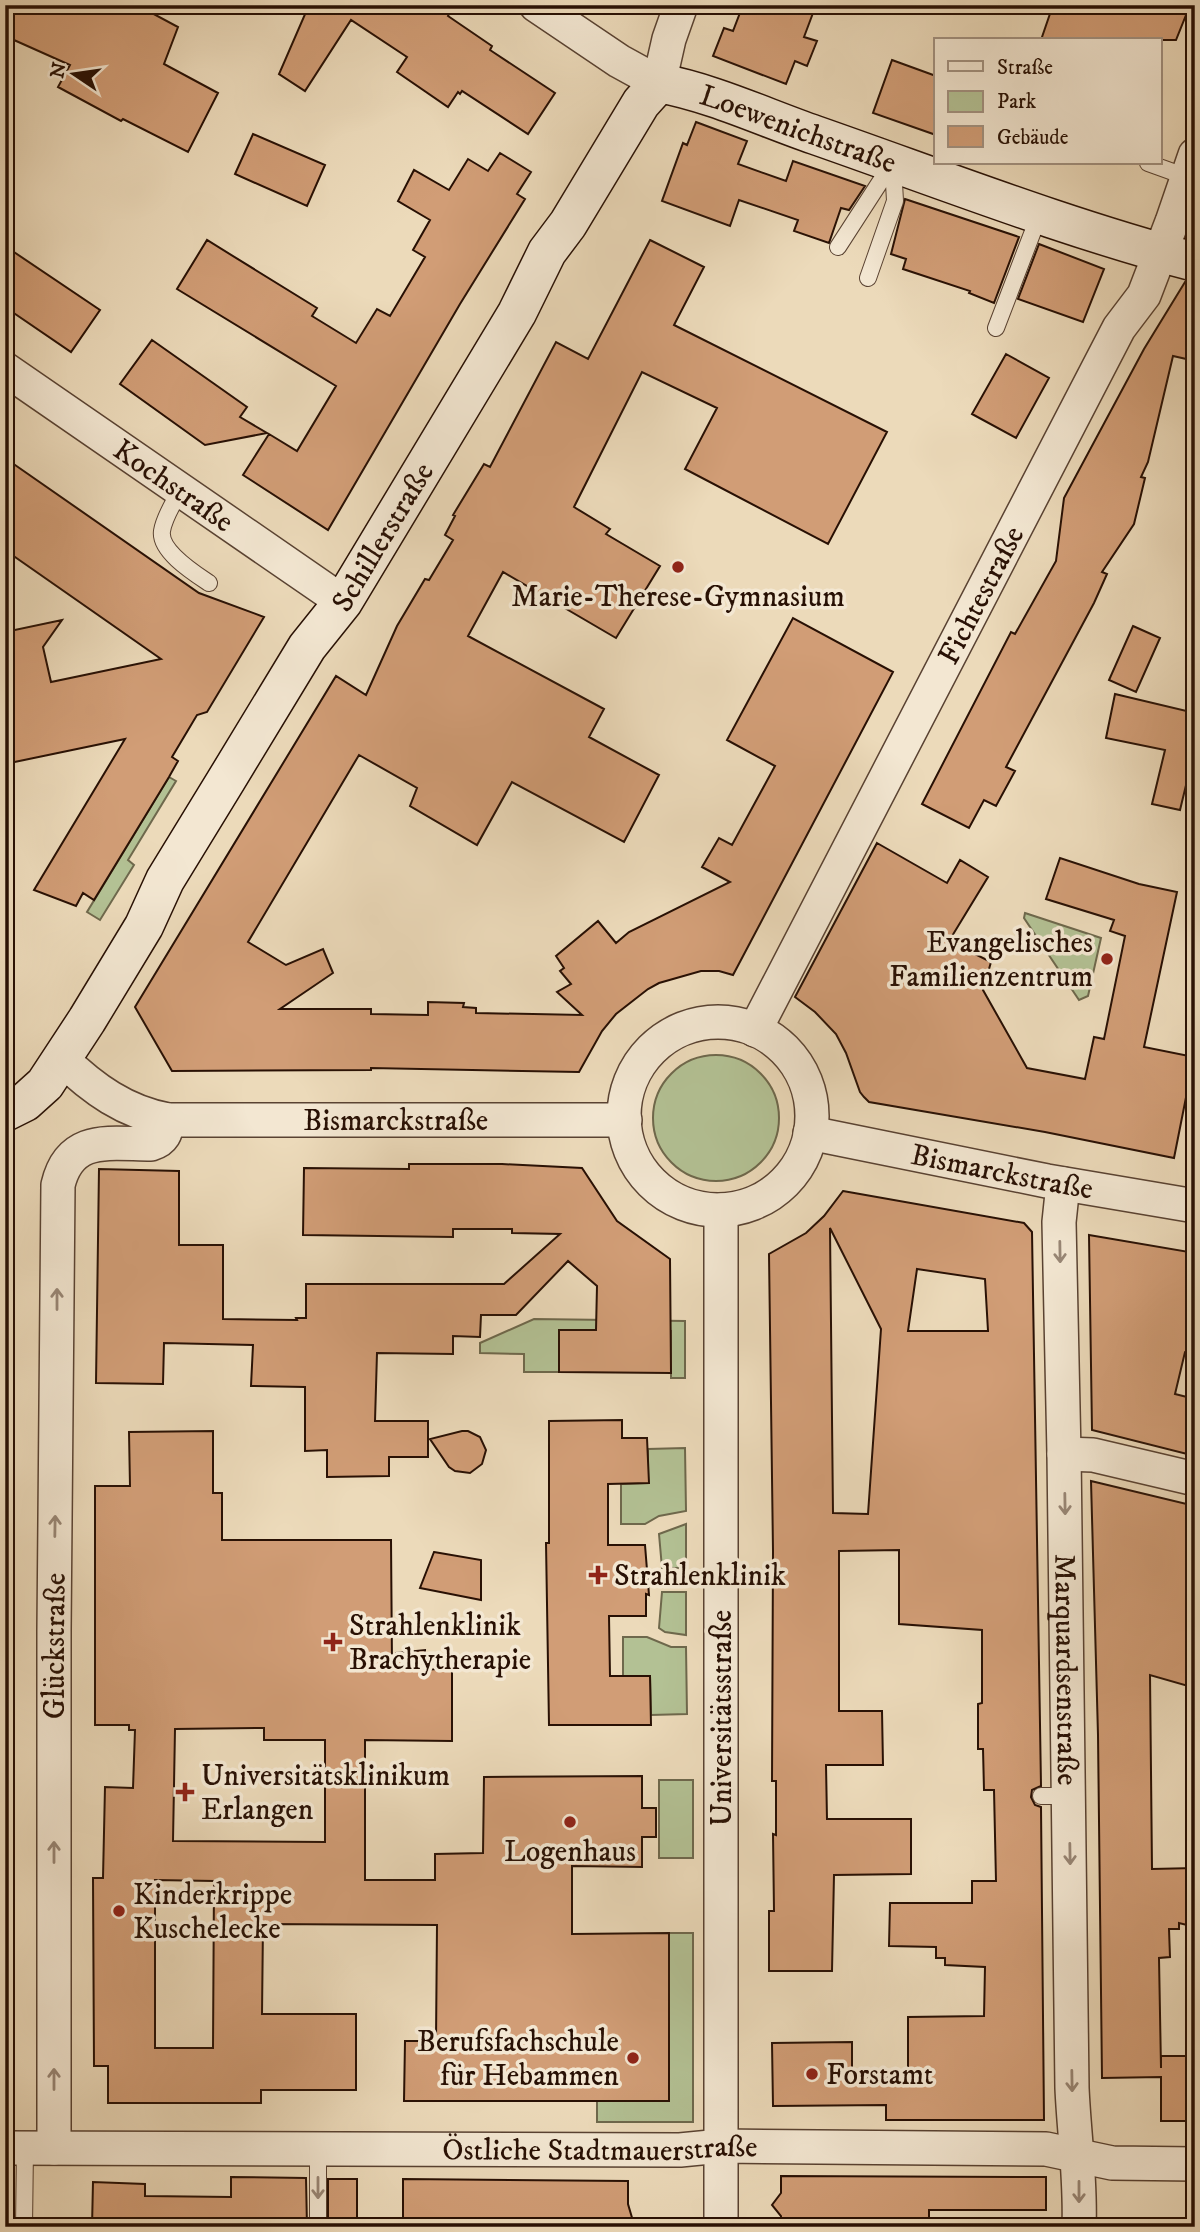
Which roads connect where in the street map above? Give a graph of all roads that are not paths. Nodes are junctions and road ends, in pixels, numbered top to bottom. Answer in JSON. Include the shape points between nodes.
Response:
{"nodes":[{"id":1,"x":537,"y":5,"type":"edge"},
{"id":2,"x":681,"y":5,"type":"edge"},
{"id":3,"x":659,"y":82,"type":"junction"},
{"id":4,"x":893,"y":162,"type":"junction"},
{"id":5,"x":1162,"y":164,"type":"edge"},
{"id":6,"x":1191,"y":166,"type":"edge"},
{"id":7,"x":1040,"y":213,"type":"junction"},
{"id":8,"x":838,"y":247,"type":"dead end"},
{"id":9,"x":1158,"y":253,"type":"junction"},
{"id":10,"x":1195,"y":262,"type":"edge"},
{"id":11,"x":868,"y":278,"type":"dead end"},
{"id":12,"x":996,"y":328,"type":"dead end"},
{"id":13,"x":5,"y":369,"type":"edge"},
{"id":14,"x":180,"y":490,"type":"junction"},
{"id":15,"x":209,"y":583,"type":"dead end"},
{"id":16,"x":343,"y":602,"type":"junction"},
{"id":17,"x":755,"y":1030,"type":"junction"},
{"id":18,"x":62,"y":1059,"type":"junction"},
{"id":19,"x":5,"y":1112,"type":"edge"},
{"id":20,"x":168,"y":1120,"type":"junction"},
{"id":21,"x":625,"y":1120,"type":"junction"},
{"id":22,"x":810,"y":1133,"type":"junction"},
{"id":23,"x":1063,"y":1184,"type":"junction"},
{"id":24,"x":1195,"y":1206,"type":"edge"},
{"id":25,"x":721,"y":1210,"type":"junction"},
{"id":26,"x":1064,"y":1454,"type":"junction"},
{"id":27,"x":1195,"y":1479,"type":"edge"},
{"id":28,"x":721,"y":2146,"type":"junction"},
{"id":29,"x":28,"y":2148,"type":"edge"},
{"id":30,"x":318,"y":2149,"type":"junction"},
{"id":31,"x":1079,"y":2157,"type":"junction"},
{"id":32,"x":1195,"y":2164,"type":"edge"},
{"id":33,"x":24,"y":2227,"type":"edge"},
{"id":34,"x":318,"y":2227,"type":"edge"},
{"id":35,"x":721,"y":2227,"type":"edge"},
{"id":36,"x":1079,"y":2227,"type":"edge"}],
"edges":[{"from":1,"to":3,"type":"street","name":"Loewenichstraße","via":[[619,61]]},
{"from":2,"to":3,"type":"street","name":"Schillerstraße"},
{"from":3,"to":4,"type":"street","name":"Loewenichstraße","via":[[712,96]]},
{"from":3,"to":16,"type":"street","name":"Schillerstraße","via":[[547,252],[527,296]]},
{"from":4,"to":7,"type":"street","name":"Loewenichstraße"},
{"from":4,"to":8,"type":"lane"},
{"from":4,"to":11,"type":"lane","via":[[895,201]]},
{"from":5,"to":6,"type":"lane"},
{"from":6,"to":9,"type":"street","name":"Fichtestraße"},
{"from":7,"to":9,"type":"street","name":"Loewenichstraße"},
{"from":7,"to":12,"type":"lane"},
{"from":9,"to":10,"type":"street","name":"Loewenichstraße"},
{"from":9,"to":17,"type":"street","name":"Fichtestraße","via":[[1144,295],[1119,328]]},
{"from":13,"to":14,"type":"street","name":"Kochstraße"},
{"from":14,"to":15,"type":"lane","via":[[161,533],[164,543],[181,563]]},
{"from":14,"to":16,"type":"street","name":"Kochstraße"},
{"from":16,"to":18,"type":"street","name":"Schillerstraße","via":[[301,656]]},
{"from":17,"to":21,"type":"street","via":[[712,1022],[670,1036],[652,1049],[639,1067],[626,1098]]},
{"from":17,"to":22,"type":"street","via":[[780,1045],[799,1068],[811,1104]]},
{"from":18,"to":19,"type":"street","via":[[45,1084]]},
{"from":18,"to":20,"type":"street","name":"Bismarckstraße","via":[[84,1081],[131,1110]]},
{"from":20,"to":21,"type":"street","name":"Bismarckstraße"},
{"from":29,"to":20,"type":"street","name":"Glückstraße","one_way":true,"via":[[54,1631],[57,1204],[61,1172],[78,1150],[96,1144],[160,1142]]},
{"from":21,"to":25,"type":"street","via":[[635,1158],[659,1189],[694,1207]]},
{"from":22,"to":23,"type":"street","name":"Bismarckstraße"},
{"from":22,"to":25,"type":"street","via":[[802,1158],[779,1187],[746,1206]]},
{"from":23,"to":24,"type":"street","name":"Bismarckstraße"},
{"from":23,"to":26,"type":"street","name":"Marquardsenstraße","one_way":true,"via":[[1059,1222]]},
{"from":25,"to":28,"type":"street","name":"Universitätsstraße"},
{"from":26,"to":27,"type":"street","via":[[1093,1455]]},
{"from":26,"to":31,"type":"street","name":"Marquardsenstraße","one_way":true,"via":[[1055,1796]]},
{"from":28,"to":30,"type":"street","name":"Östliche Stadtmauerstraße","via":[[680,2150]]},
{"from":28,"to":31,"type":"street","name":"Östliche Stadtmauerstraße","via":[[1046,2150]]},
{"from":28,"to":35,"type":"street","name":"Universitätsstraße"},
{"from":29,"to":30,"type":"street","name":"Östliche Stadtmauerstraße"},
{"from":29,"to":33,"type":"lane"},
{"from":30,"to":34,"type":"lane","one_way":true},
{"from":31,"to":32,"type":"street","name":"Östliche Stadtmauerstraße","via":[[1112,2163]]},
{"from":31,"to":36,"type":"street","name":"Marquardsenstraße","one_way":true}]}
